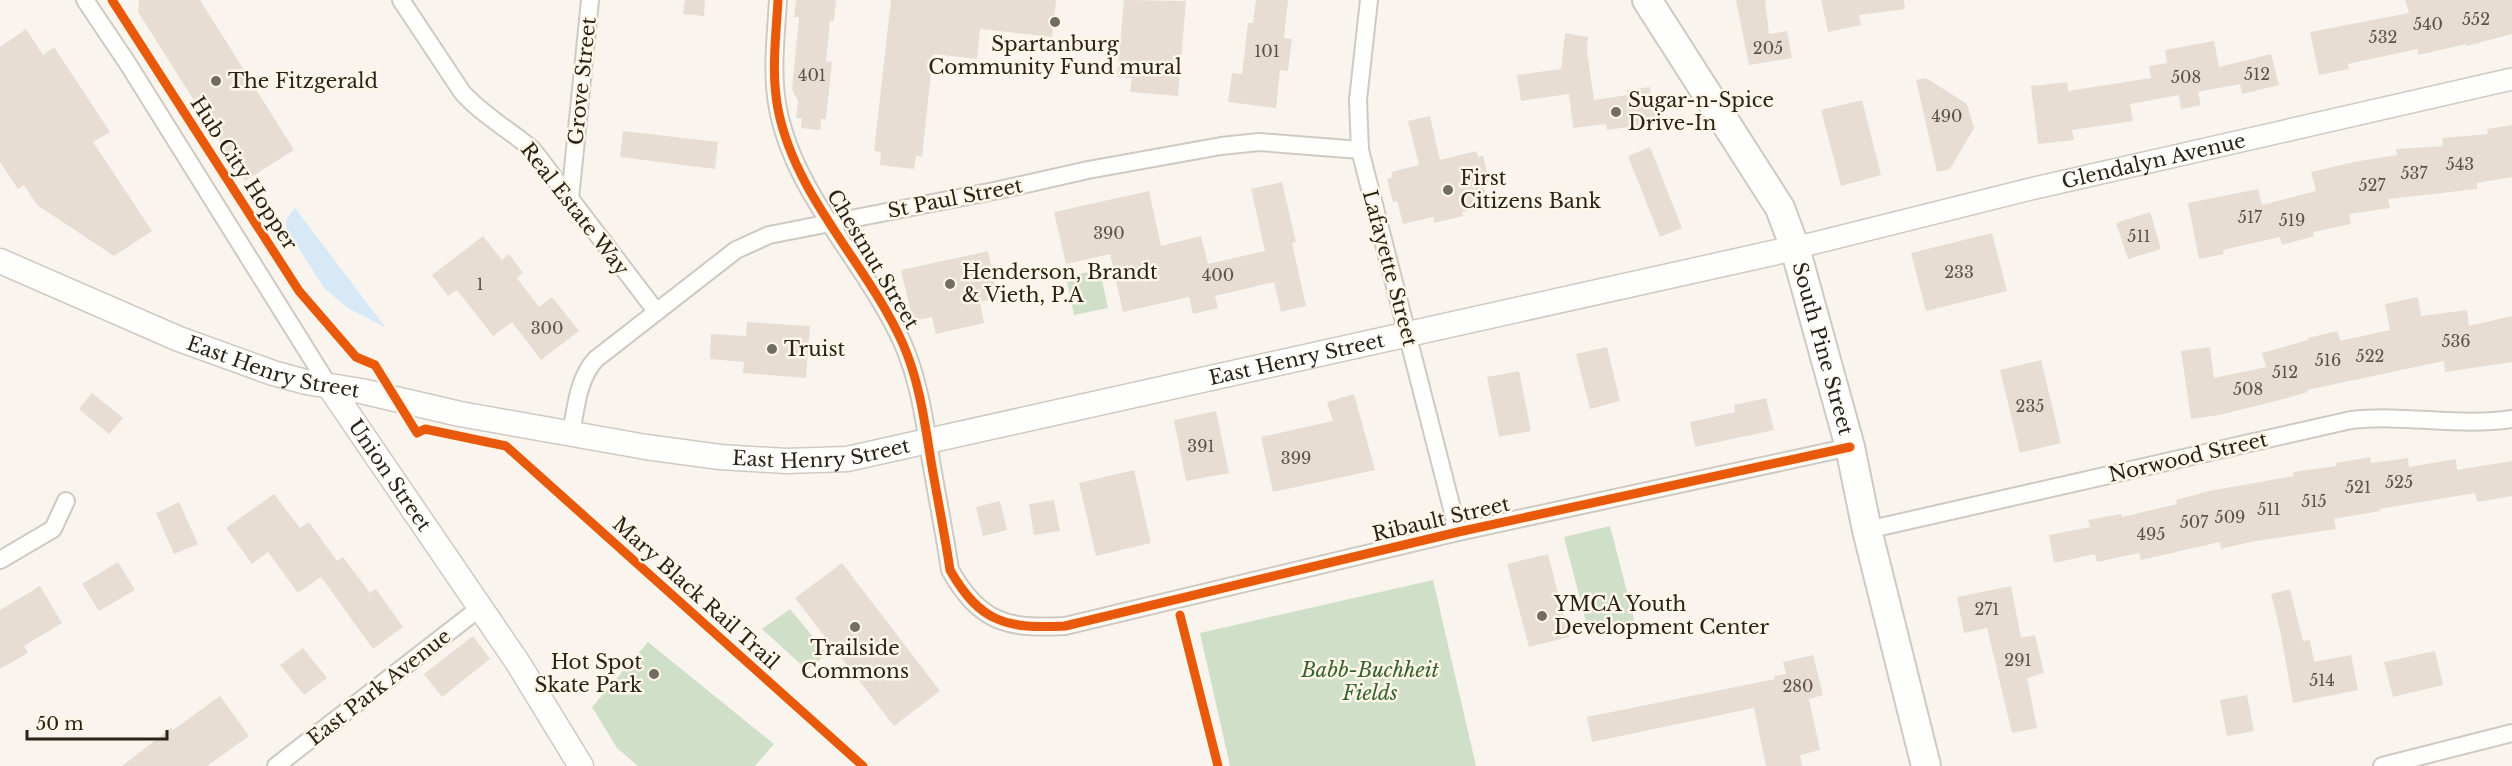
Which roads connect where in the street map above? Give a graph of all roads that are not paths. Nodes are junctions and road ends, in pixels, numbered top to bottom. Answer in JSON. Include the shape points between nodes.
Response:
{"nodes":[{"id":1,"x":85,"y":0,"type":"edge"},
{"id":2,"x":401,"y":0,"type":"edge"},
{"id":3,"x":590,"y":0,"type":"edge"},
{"id":4,"x":778,"y":0,"type":"edge"},
{"id":5,"x":1369,"y":0,"type":"edge"},
{"id":6,"x":1647,"y":0,"type":"edge"},
{"id":7,"x":2512,"y":79,"type":"edge"},
{"id":8,"x":1360,"y":150,"type":"junction"},
{"id":9,"x":570,"y":198,"type":"junction"},
{"id":10,"x":831,"y":224,"type":"junction"},
{"id":11,"x":1795,"y":248,"type":"junction"},
{"id":12,"x":0,"y":261,"type":"edge"},
{"id":13,"x":656,"y":311,"type":"junction"},
{"id":14,"x":1407,"y":334,"type":"junction"},
{"id":15,"x":329,"y":386,"type":"junction"},
{"id":16,"x":2512,"y":419,"type":"edge"},
{"id":17,"x":571,"y":433,"type":"junction"},
{"id":18,"x":928,"y":442,"type":"junction"},
{"id":19,"x":1850,"y":447,"type":"junction"},
{"id":20,"x":66,"y":501,"type":"dead end"},
{"id":21,"x":1867,"y":530,"type":"junction"},
{"id":22,"x":1458,"y":532,"type":"junction"},
{"id":23,"x":0,"y":560,"type":"edge"},
{"id":24,"x":481,"y":607,"type":"junction"},
{"id":25,"x":1040,"y":628,"type":"joint"},
{"id":26,"x":2512,"y":734,"type":"edge"},
{"id":27,"x":276,"y":766,"type":"edge"},
{"id":28,"x":580,"y":766,"type":"edge"},
{"id":29,"x":1926,"y":766,"type":"edge"},
{"id":30,"x":2382,"y":766,"type":"edge"}],
"edges":[{"from":1,"to":15,"type":"street","name":"Union Street"},
{"from":2,"to":9,"type":"street","name":"Real Estate Way","via":[[472,104],[533,150]]},
{"from":3,"to":9,"type":"street","name":"Grove Street"},
{"from":4,"to":10,"type":"street","name":"Chestnut Street","via":[[774,50],[778,108],[796,164]]},
{"from":5,"to":8,"type":"street","name":"Lafayette Street","via":[[1358,100]]},
{"from":6,"to":11,"type":"highway","name":"South Pine Street","via":[[1780,208]]},
{"from":7,"to":11,"type":"street","name":"Glendalyn Avenue","via":[[2046,185]]},
{"from":8,"to":10,"type":"street","name":"St Paul Street","via":[[1259,142],[1221,146]]},
{"from":8,"to":14,"type":"street","name":"Lafayette Street"},
{"from":9,"to":13,"type":"street","name":"Real Estate Way"},
{"from":10,"to":13,"type":"street","name":"St Paul Street","via":[[752,241]]},
{"from":10,"to":18,"type":"street","name":"Chestnut Street","via":[[903,344],[916,381]]},
{"from":11,"to":14,"type":"main road","name":"East Henry Street"},
{"from":11,"to":19,"type":"highway","name":"South Pine Street"},
{"from":12,"to":15,"type":"main road","name":"East Henry Street","via":[[179,339],[273,373]]},
{"from":13,"to":17,"type":"street","name":"St Paul Street","via":[[588,368],[582,379]]},
{"from":14,"to":18,"type":"main road","name":"East Henry Street"},
{"from":14,"to":22,"type":"street","name":"Lafayette Street"},
{"from":15,"to":17,"type":"main road","name":"East Henry Street"},
{"from":15,"to":24,"type":"main road","name":"Union Street"},
{"from":16,"to":21,"type":"street","name":"Norwood Street","via":[[2351,420]]},
{"from":17,"to":18,"type":"main road","name":"East Henry Street","via":[[720,457],[786,461],[847,459]]},
{"from":18,"to":25,"type":"street","name":"Chestnut Street","via":[[950,570],[962,591],[989,616]]},
{"from":19,"to":21,"type":"highway","name":"South Pine Street"},
{"from":19,"to":22,"type":"street","name":"Ribault Street"},
{"from":20,"to":23,"type":"street","via":[[53,529]]},
{"from":21,"to":29,"type":"highway","name":"South Pine Street"},
{"from":22,"to":25,"type":"street","name":"Ribault Street","via":[[1065,626]]},
{"from":24,"to":27,"type":"street","name":"East Park Avenue"},
{"from":24,"to":28,"type":"main road","name":"Union Street"},
{"from":26,"to":30,"type":"street"}]}
